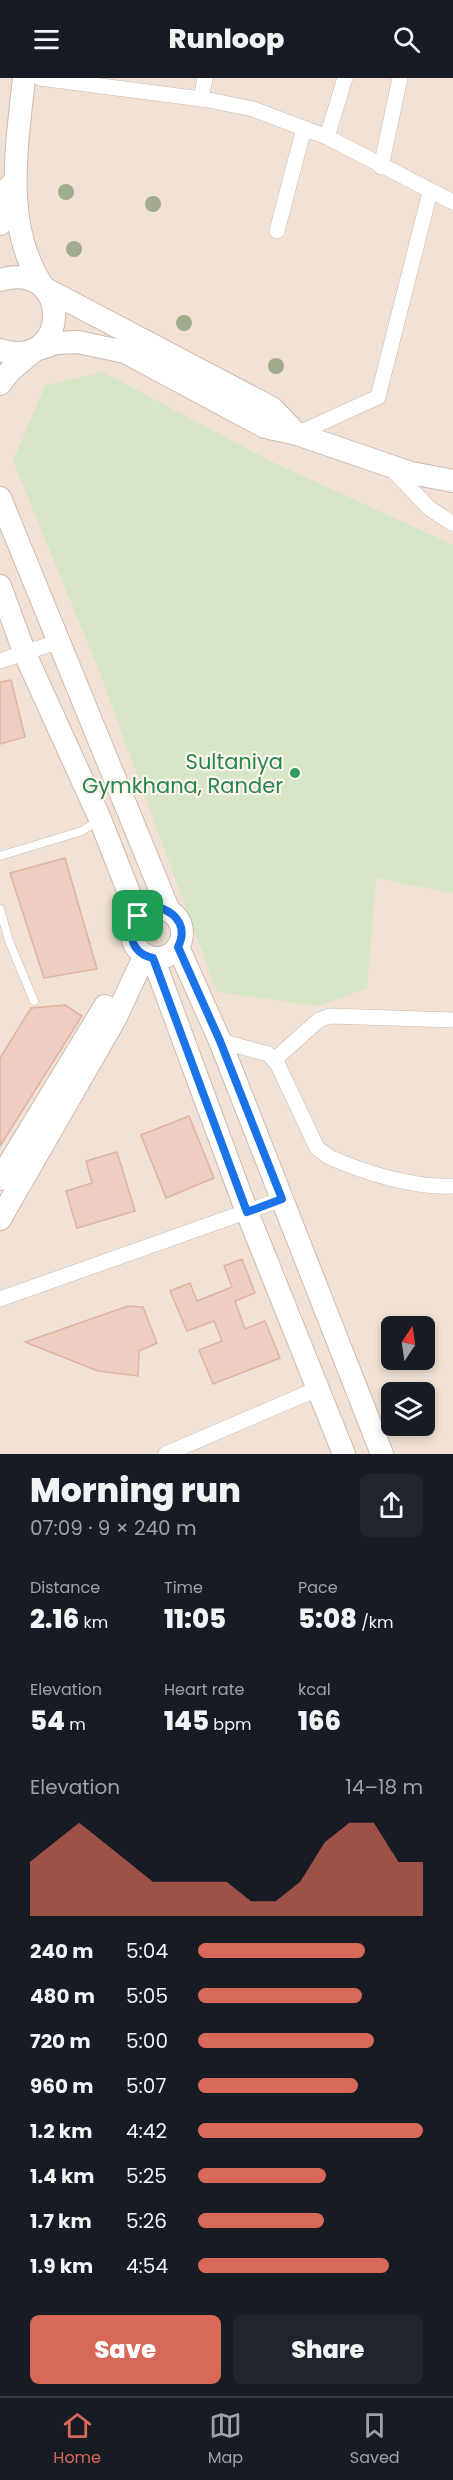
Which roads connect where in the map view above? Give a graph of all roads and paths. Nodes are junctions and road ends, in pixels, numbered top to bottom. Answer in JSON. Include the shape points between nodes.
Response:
{"nodes":[{"id":1,"x":24,"y":78,"type":"edge"},
{"id":2,"x":40,"y":78,"type":"edge"},
{"id":3,"x":140,"y":78,"type":"edge"},
{"id":4,"x":205,"y":78,"type":"edge"},
{"id":5,"x":345,"y":78,"type":"edge"},
{"id":6,"x":400,"y":78,"type":"edge"},
{"id":7,"x":153,"y":93,"type":"junction"},
{"id":8,"x":201,"y":99,"type":"junction"},
{"id":9,"x":304,"y":128,"type":"junction"},
{"id":10,"x":327,"y":137,"type":"junction"},
{"id":11,"x":16,"y":164,"type":"junction"},
{"id":12,"x":381,"y":167,"type":"junction"},
{"id":13,"x":430,"y":192,"type":"junction"},
{"id":14,"x":453,"y":202,"type":"edge"},
{"id":15,"x":0,"y":224,"type":"edge"},
{"id":16,"x":277,"y":231,"type":"dead end"},
{"id":17,"x":0,"y":280,"type":"edge"},
{"id":18,"x":44,"y":288,"type":"junction"},
{"id":19,"x":0,"y":350,"type":"edge"},
{"id":20,"x":35,"y":350,"type":"junction"},
{"id":21,"x":0,"y":384,"type":"edge"},
{"id":22,"x":297,"y":434,"type":"junction"},
{"id":23,"x":390,"y":467,"type":"junction"},
{"id":24,"x":453,"y":481,"type":"edge"},
{"id":25,"x":0,"y":498,"type":"edge"},
{"id":26,"x":453,"y":524,"type":"edge"},
{"id":27,"x":0,"y":586,"type":"edge"},
{"id":28,"x":57,"y":642,"type":"junction"},
{"id":29,"x":25,"y":654,"type":"junction"},
{"id":30,"x":0,"y":661,"type":"edge"},
{"id":31,"x":100,"y":819,"type":"junction"},
{"id":32,"x":0,"y":856,"type":"edge"},
{"id":33,"x":0,"y":909,"type":"edge"},
{"id":34,"x":169,"y":911,"type":"junction"},
{"id":35,"x":138,"y":916,"type":"junction"},
{"id":36,"x":178,"y":947,"type":"junction"},
{"id":37,"x":145,"y":954,"type":"junction"},
{"id":38,"x":34,"y":1001,"type":"dead end"},
{"id":39,"x":453,"y":1020,"type":"edge"},
{"id":40,"x":220,"y":1041,"type":"junction"},
{"id":41,"x":274,"y":1060,"type":"junction"},
{"id":42,"x":0,"y":1179,"type":"edge"},
{"id":43,"x":453,"y":1186,"type":"edge"},
{"id":44,"x":282,"y":1199,"type":"junction"},
{"id":45,"x":247,"y":1212,"type":"junction"},
{"id":46,"x":0,"y":1219,"type":"edge"},
{"id":47,"x":0,"y":1299,"type":"edge"},
{"id":48,"x":317,"y":1389,"type":"junction"},
{"id":49,"x":340,"y":1453,"type":"edge"},
{"id":50,"x":166,"y":1454,"type":"edge"},
{"id":51,"x":382,"y":1454,"type":"edge"}],
"edges":[{"from":1,"to":11,"type":"main road"},
{"from":2,"to":7,"type":"street"},
{"from":3,"to":7,"type":"street"},
{"from":4,"to":8,"type":"street"},
{"from":5,"to":10,"type":"street"},
{"from":6,"to":12,"type":"street"},
{"from":7,"to":8,"type":"street"},
{"from":8,"to":9,"type":"street","via":[[253,109]]},
{"from":9,"to":10,"type":"street"},
{"from":9,"to":16,"type":"street"},
{"from":10,"to":12,"type":"street"},
{"from":11,"to":15,"type":"main road"},
{"from":11,"to":18,"type":"main road","via":[[24,252]]},
{"from":12,"to":13,"type":"street"},
{"from":13,"to":14,"type":"street"},
{"from":13,"to":22,"type":"street","via":[[378,397]]},
{"from":17,"to":18,"type":"main road","via":[[23,277]]},
{"from":18,"to":20,"type":"main road","via":[[51,297],[55,321],[52,332]]},
{"from":18,"to":22,"type":"main road","via":[[272,408]]},
{"from":19,"to":20,"type":"main road","via":[[23,354]]},
{"from":20,"to":21,"type":"main road"},
{"from":20,"to":22,"type":"main road","via":[[56,343],[78,342],[126,352],[265,427]]},
{"from":22,"to":23,"type":"main road"},
{"from":23,"to":24,"type":"main road"},
{"from":23,"to":26,"type":"street","via":[[429,508]]},
{"from":25,"to":28,"type":"main road"},
{"from":27,"to":29,"type":"main road"},
{"from":28,"to":29,"type":"street"},
{"from":28,"to":34,"type":"main road"},
{"from":29,"to":30,"type":"street"},
{"from":29,"to":31,"type":"main road"},
{"from":31,"to":32,"type":"lane","via":[[82,831]]},
{"from":31,"to":35,"type":"main road"},
{"from":33,"to":38,"type":"lane"},
{"from":34,"to":35,"type":"main road","via":[[153,909]]},
{"from":34,"to":36,"type":"main road","via":[[180,923]]},
{"from":35,"to":37,"type":"main road","via":[[132,939]]},
{"from":36,"to":37,"type":"main road","via":[[165,957]]},
{"from":36,"to":40,"type":"main road"},
{"from":37,"to":42,"type":"main road"},
{"from":37,"to":45,"type":"main road"},
{"from":37,"to":46,"type":"main road","via":[[115,1020]]},
{"from":39,"to":41,"type":"street","via":[[330,1016],[319,1020]]},
{"from":40,"to":41,"type":"street","via":[[268,1054]]},
{"from":40,"to":44,"type":"main road"},
{"from":41,"to":43,"type":"street","via":[[317,1148],[329,1157],[414,1184]]},
{"from":44,"to":45,"type":"street"},
{"from":44,"to":51,"type":"main road"},
{"from":45,"to":47,"type":"street"},
{"from":45,"to":48,"type":"main road"},
{"from":48,"to":49,"type":"main road"},
{"from":48,"to":50,"type":"street"}]}
